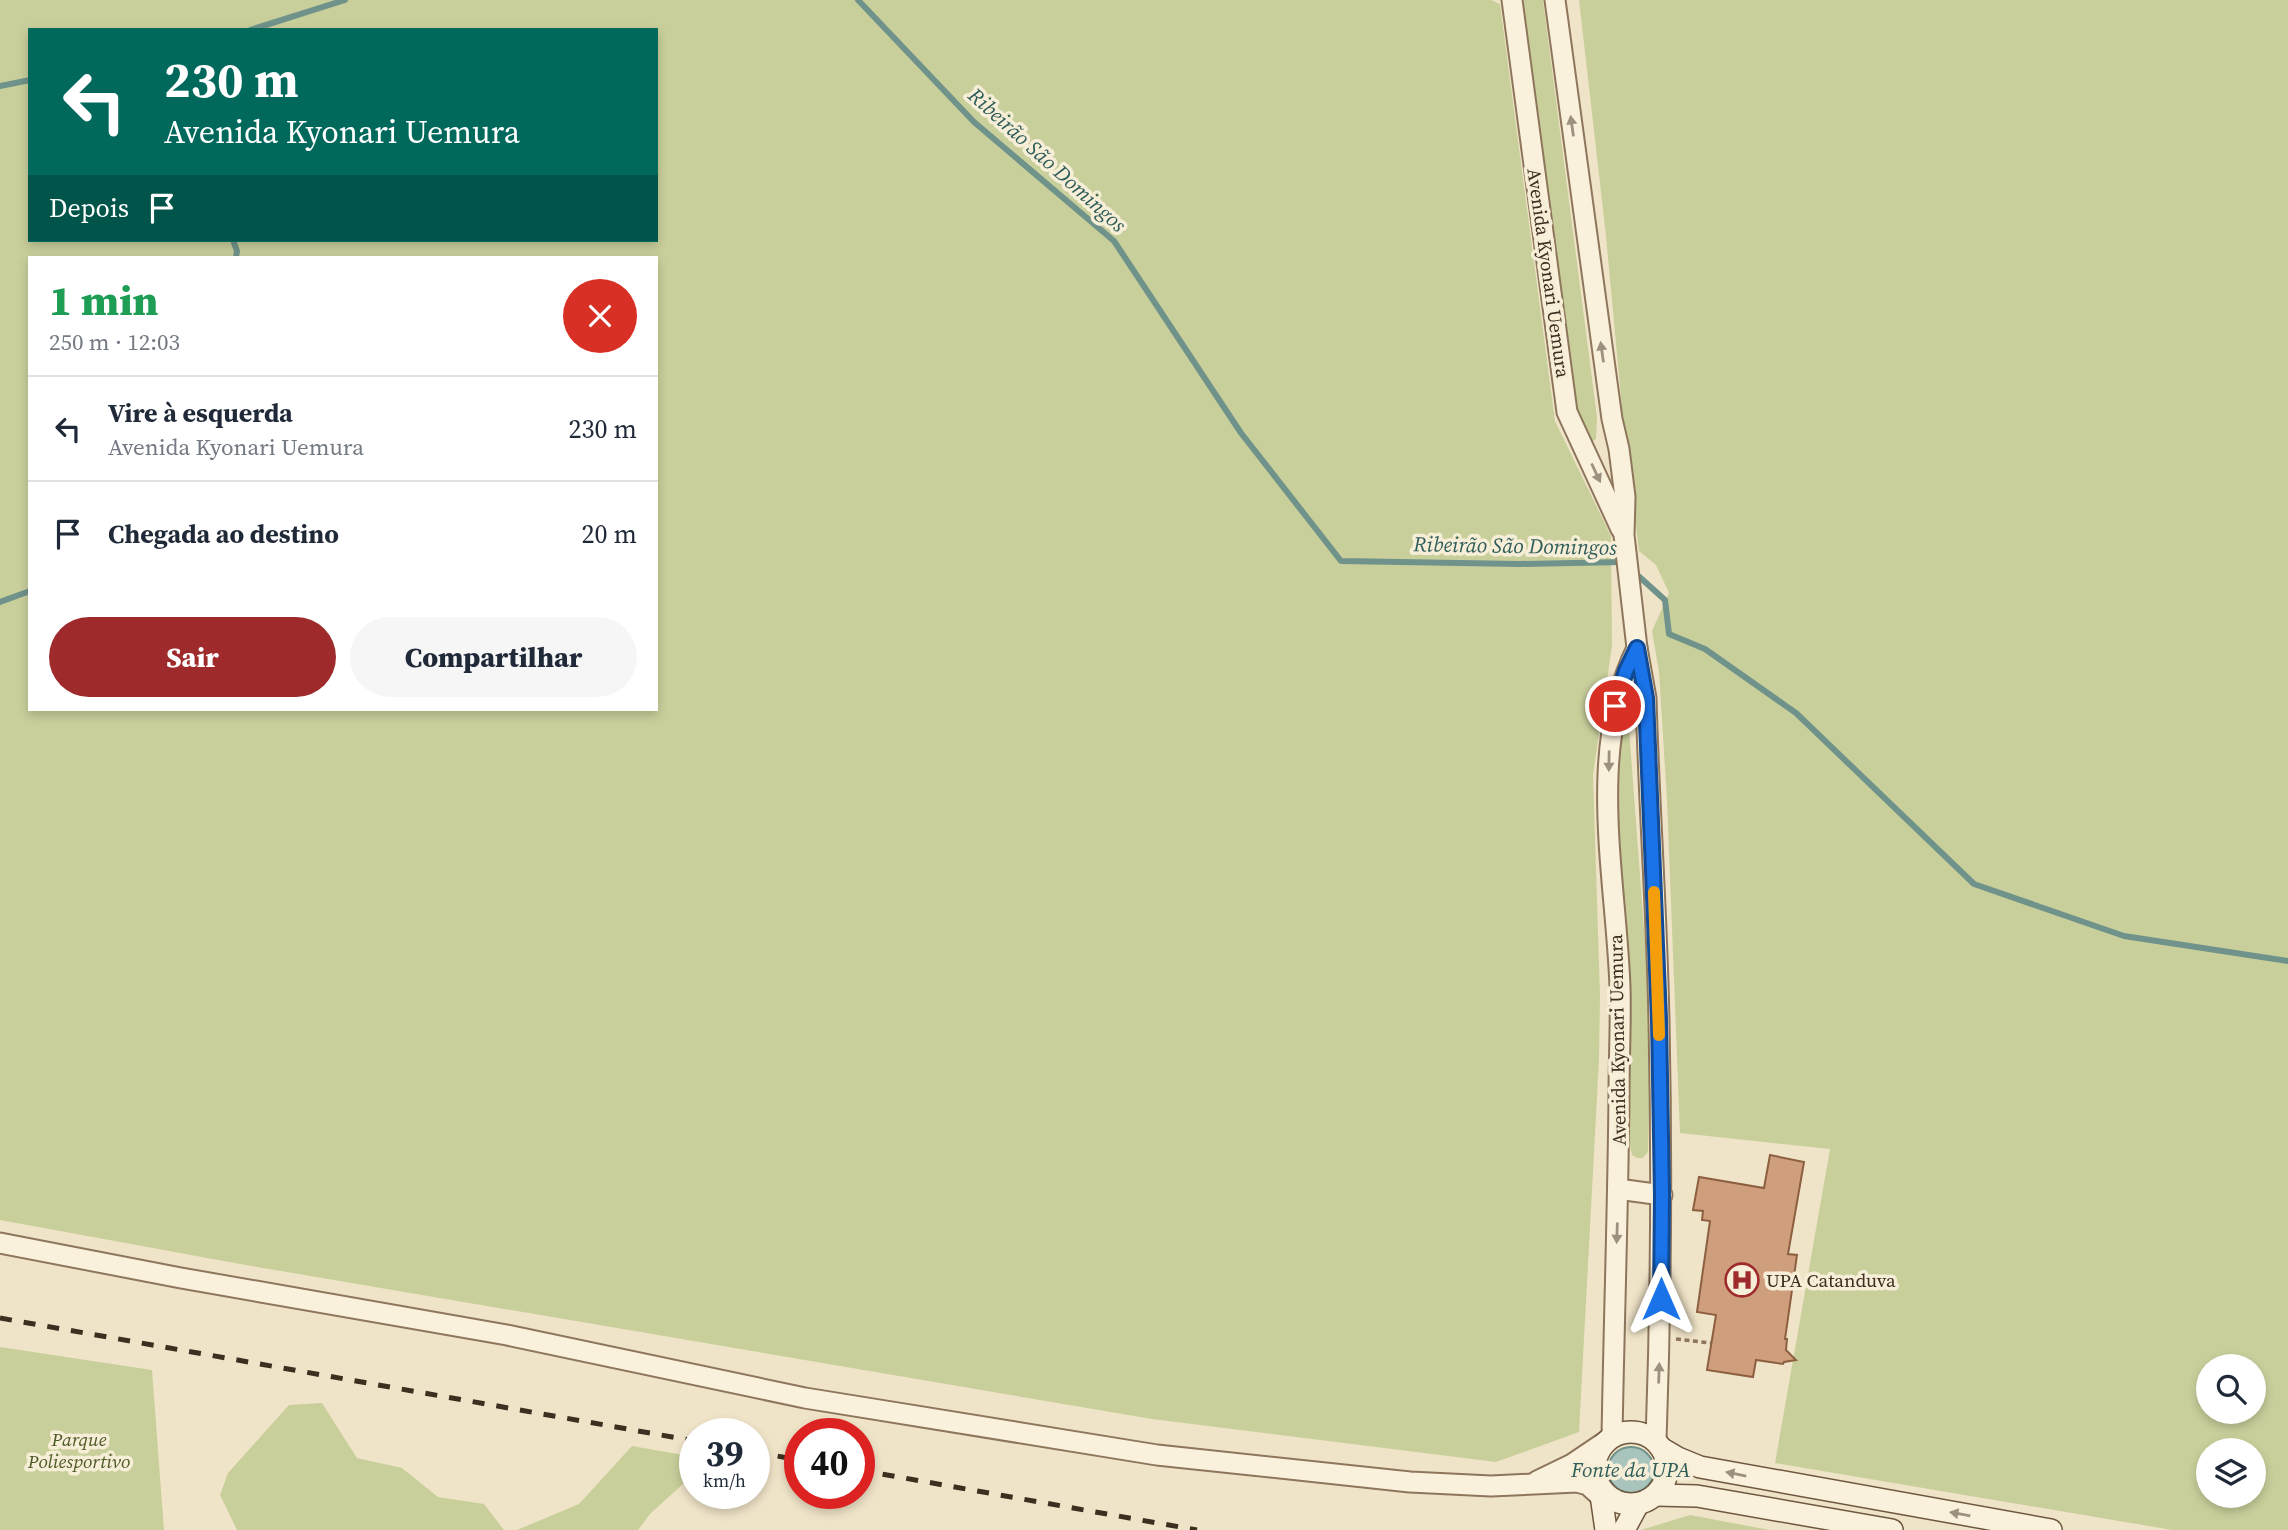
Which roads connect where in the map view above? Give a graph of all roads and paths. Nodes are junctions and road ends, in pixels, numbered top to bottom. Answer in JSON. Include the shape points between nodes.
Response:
{"nodes":[{"id":1,"x":1512,"y":0,"type":"edge"},
{"id":2,"x":1555,"y":0,"type":"edge"},
{"id":3,"x":1624,"y":535,"type":"junction"},
{"id":4,"x":1637,"y":648,"type":"junction"},
{"id":5,"x":1618,"y":1189,"type":"junction"},
{"id":6,"x":1662,"y":1195,"type":"junction"},
{"id":7,"x":0,"y":1243,"type":"edge"},
{"id":8,"x":1660,"y":1327,"type":"junction"},
{"id":9,"x":1711,"y":1343,"type":"dead end"},
{"id":10,"x":1612,"y":1437,"type":"junction"},
{"id":11,"x":1659,"y":1444,"type":"junction"},
{"id":12,"x":1532,"y":1484,"type":"junction"},
{"id":13,"x":1601,"y":1493,"type":"junction"},
{"id":14,"x":1647,"y":1500,"type":"junction"},
{"id":15,"x":1606,"y":1530,"type":"edge"},
{"id":16,"x":1624,"y":1530,"type":"edge"},
{"id":17,"x":1892,"y":1530,"type":"edge"},
{"id":18,"x":2051,"y":1530,"type":"edge"}],
"edges":[{"from":1,"to":3,"type":"street","name":"Avenida Kyonari Uemura","one_way":true,"via":[[1567,412]]},
{"from":3,"to":2,"type":"street","name":"Avenida Kyonari Uemura","one_way":true,"via":[[1619,449]]},
{"from":3,"to":4,"type":"street","name":"Avenida Kyonari Uemura"},
{"from":4,"to":5,"type":"street","name":"Avenida Kyonari Uemura","one_way":true,"via":[[1615,706],[1609,752],[1620,988]]},
{"from":4,"to":6,"type":"street","name":"Avenida Kyonari Uemura","via":[[1646,698]]},
{"from":5,"to":6,"type":"street"},
{"from":5,"to":10,"type":"street","name":"Avenida Kyonari Uemura","one_way":true},
{"from":6,"to":8,"type":"street","name":"Avenida Kyonari Uemura"},
{"from":7,"to":12,"type":"street","via":[[507,1335],[805,1398],[1157,1455],[1410,1482]]},
{"from":8,"to":9,"type":"path","via":[[1673,1328],[1672,1339]]},
{"from":11,"to":8,"type":"street","name":"Avenida Kyonari Uemura","one_way":true},
{"from":10,"to":11,"type":"main road","via":[[1634,1432]]},
{"from":10,"to":12,"type":"street"},
{"from":10,"to":13,"type":"main road","via":[[1594,1466]]},
{"from":11,"to":14,"type":"main road","via":[[1667,1472],[1664,1485]]},
{"from":18,"to":11,"type":"main road","one_way":true,"via":[[1700,1467]]},
{"from":12,"to":13,"type":"street","via":[[1577,1482]]},
{"from":13,"to":14,"type":"main road","via":[[1623,1504]]},
{"from":13,"to":15,"type":"main road"},
{"from":14,"to":16,"type":"main road"},
{"from":14,"to":17,"type":"main road","via":[[1697,1496]]}]}
